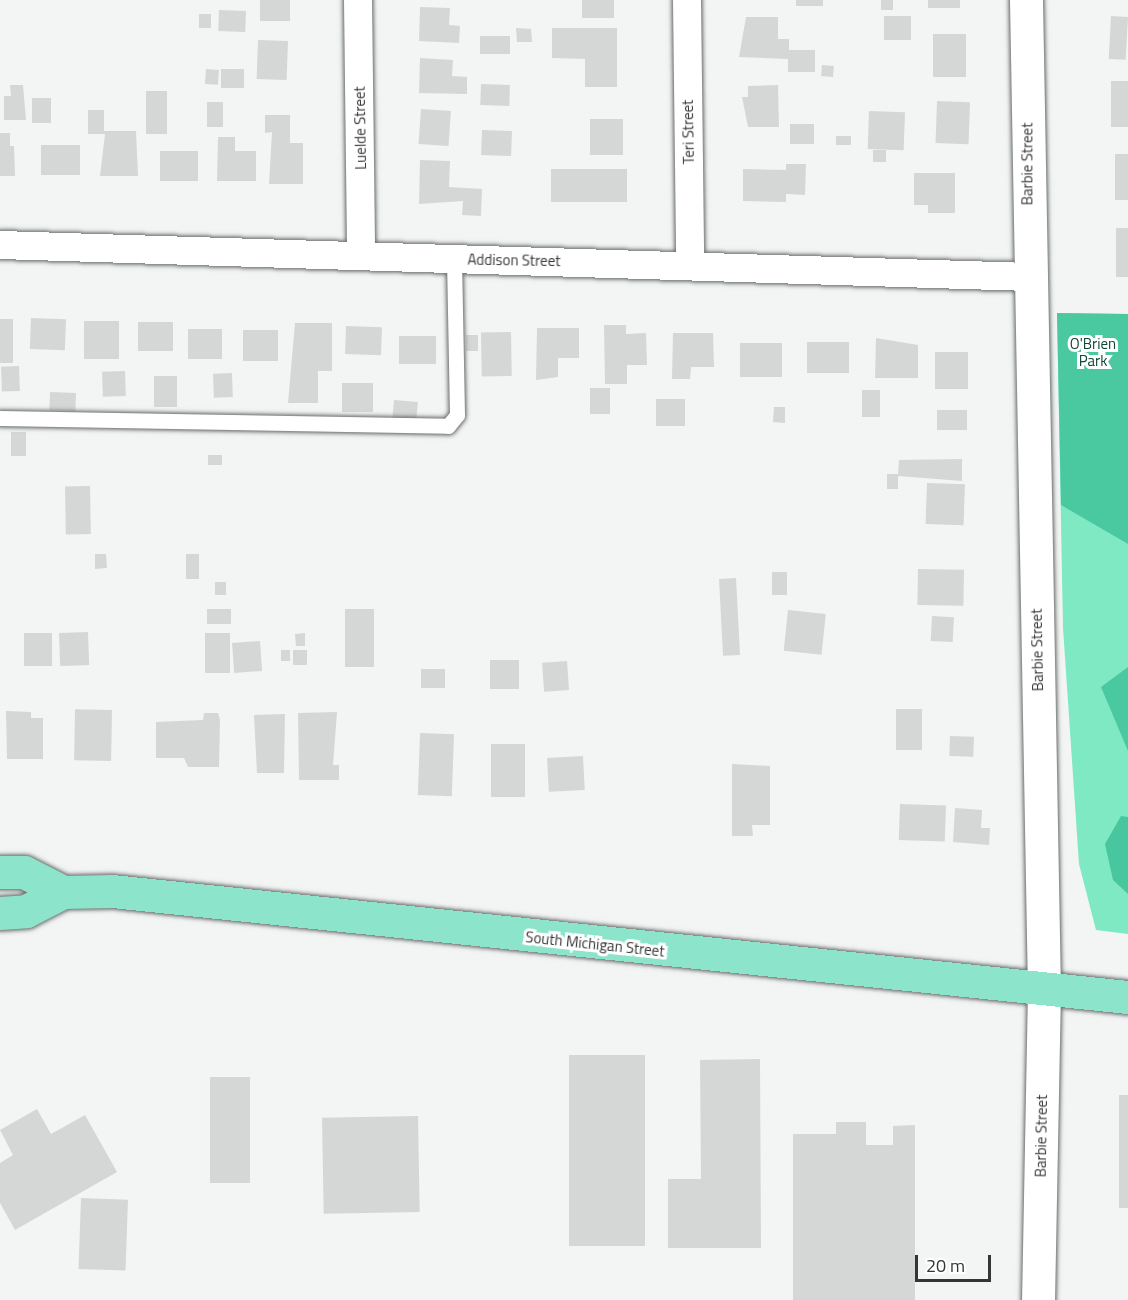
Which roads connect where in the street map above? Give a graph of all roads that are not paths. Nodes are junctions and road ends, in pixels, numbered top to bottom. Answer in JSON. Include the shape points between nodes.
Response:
{"nodes":[{"id":1,"x":358,"y":0,"type":"edge"},
{"id":2,"x":687,"y":0,"type":"edge"},
{"id":3,"x":1026,"y":0,"type":"edge"},
{"id":4,"x":0,"y":245,"type":"edge"},
{"id":5,"x":361,"y":256,"type":"junction"},
{"id":6,"x":454,"y":259,"type":"junction"},
{"id":7,"x":690,"y":264,"type":"junction"},
{"id":8,"x":1028,"y":277,"type":"junction"},
{"id":9,"x":0,"y":418,"type":"edge"},
{"id":10,"x":0,"y":872,"type":"edge"},
{"id":11,"x":63,"y":892,"type":"junction"},
{"id":12,"x":0,"y":913,"type":"edge"},
{"id":13,"x":1044,"y":989,"type":"junction"},
{"id":14,"x":1128,"y":997,"type":"edge"},
{"id":15,"x":1038,"y":1300,"type":"edge"}],
"edges":[{"from":1,"to":5,"type":"street","name":"Luelde Street"},
{"from":2,"to":7,"type":"street","name":"Teri Street"},
{"from":3,"to":8,"type":"street","name":"Barbie Street"},
{"from":4,"to":5,"type":"street","name":"Addison Street"},
{"from":5,"to":6,"type":"street","name":"Addison Street"},
{"from":6,"to":7,"type":"street","name":"Addison Street"},
{"from":6,"to":9,"type":"lane","via":[[457,415],[448,426]]},
{"from":7,"to":8,"type":"street","name":"Addison Street"},
{"from":8,"to":13,"type":"street","name":"Barbie Street"},
{"from":10,"to":11,"type":"main road","name":"South Michigan Street","via":[[24,872]]},
{"from":11,"to":12,"type":"main road","name":"South Michigan Street","via":[[26,911]]},
{"from":11,"to":13,"type":"main road","name":"South Michigan Street","via":[[112,891]]},
{"from":13,"to":14,"type":"main road","name":"South Michigan Street"},
{"from":13,"to":15,"type":"street","name":"Barbie Street"}]}
